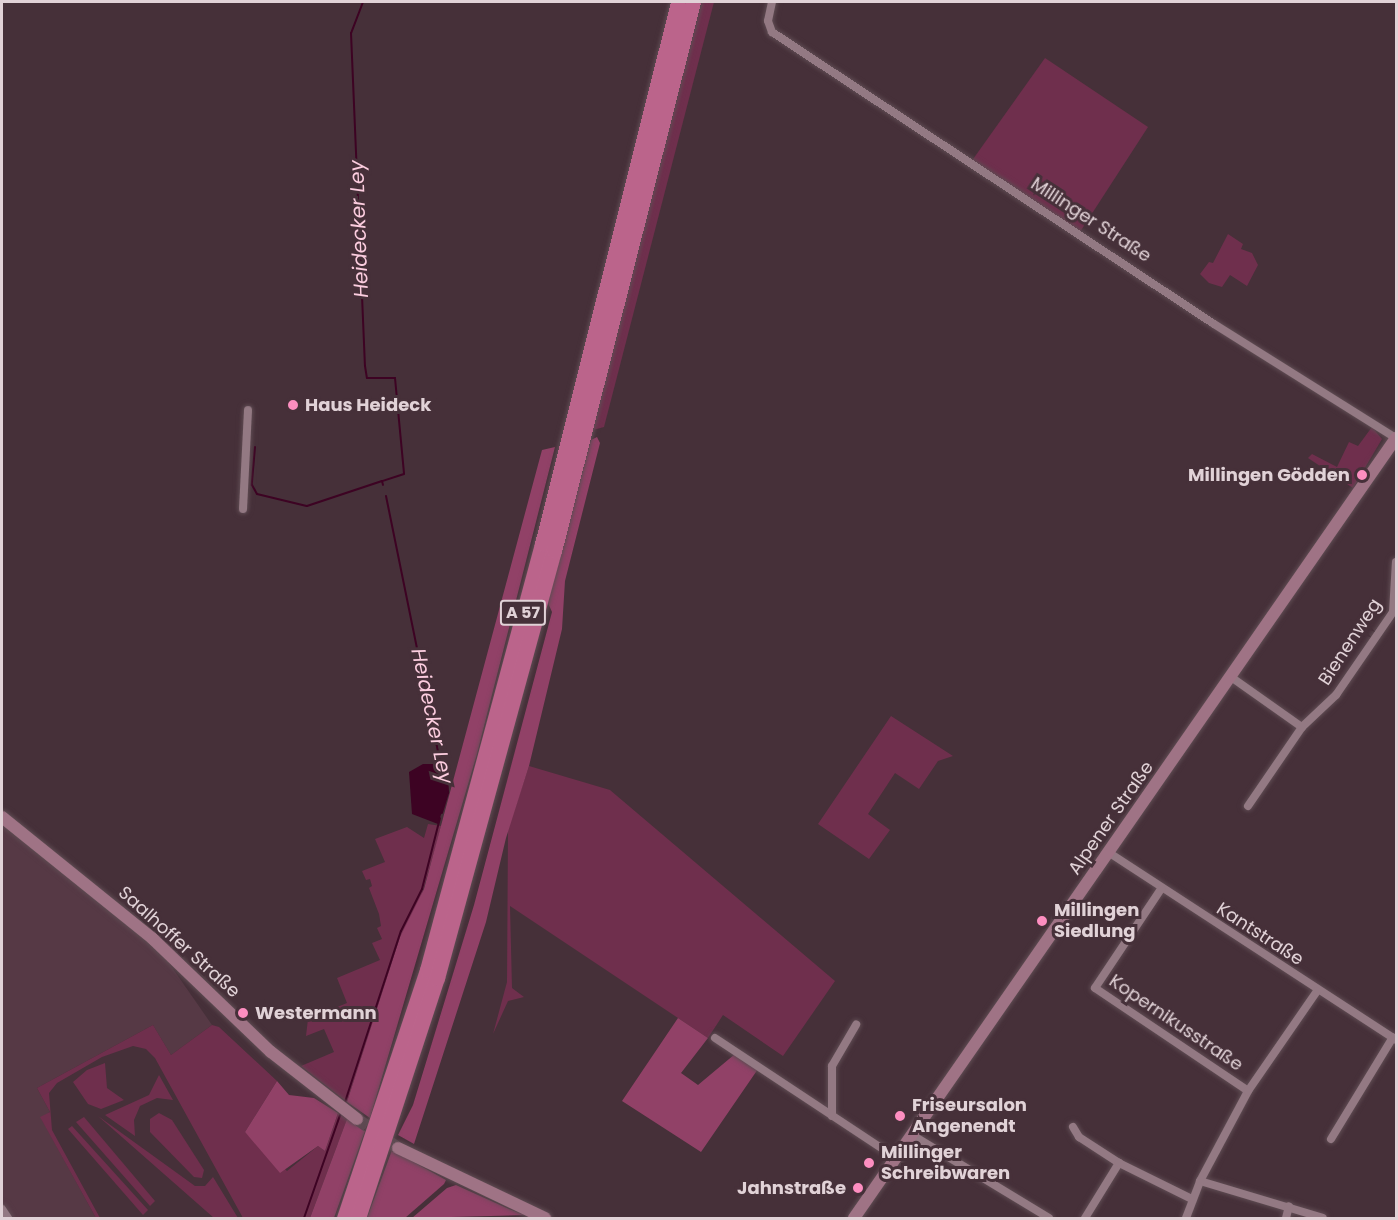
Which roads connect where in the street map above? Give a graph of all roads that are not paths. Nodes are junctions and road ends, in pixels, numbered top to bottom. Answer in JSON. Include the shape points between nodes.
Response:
{"nodes":[{"id":1,"x":678,"y":2,"type":"edge"},
{"id":2,"x":693,"y":2,"type":"edge"},
{"id":3,"x":772,"y":2,"type":"edge"},
{"id":4,"x":248,"y":410,"type":"dead end"},
{"id":5,"x":1396,"y":438,"type":"edge"},
{"id":6,"x":243,"y":509,"type":"dead end"},
{"id":7,"x":1396,"y":562,"type":"edge"},
{"id":8,"x":1231,"y":677,"type":"junction"},
{"id":9,"x":1302,"y":727,"type":"junction"},
{"id":10,"x":1248,"y":806,"type":"dead end"},
{"id":11,"x":2,"y":817,"type":"edge"},
{"id":12,"x":1108,"y":852,"type":"junction"},
{"id":13,"x":1161,"y":889,"type":"junction"},
{"id":14,"x":1317,"y":991,"type":"junction"},
{"id":15,"x":856,"y":1025,"type":"dead end"},
{"id":16,"x":715,"y":1038,"type":"dead end"},
{"id":17,"x":1395,"y":1039,"type":"edge"},
{"id":18,"x":1248,"y":1091,"type":"junction"},
{"id":19,"x":832,"y":1116,"type":"junction"},
{"id":20,"x":357,"y":1119,"type":"tunnel mouth"},
{"id":21,"x":1073,"y":1127,"type":"dead end"},
{"id":22,"x":912,"y":1135,"type":"junction"},
{"id":23,"x":1331,"y":1139,"type":"dead end"},
{"id":24,"x":398,"y":1148,"type":"tunnel mouth"},
{"id":25,"x":896,"y":1158,"type":"junction"},
{"id":26,"x":1119,"y":1163,"type":"junction"},
{"id":27,"x":1200,"y":1181,"type":"junction"},
{"id":28,"x":1192,"y":1198,"type":"junction"},
{"id":29,"x":1289,"y":1206,"type":"junction"},
{"id":30,"x":2,"y":1209,"type":"edge"},
{"id":31,"x":8,"y":1218,"type":"edge"},
{"id":32,"x":344,"y":1218,"type":"edge"},
{"id":33,"x":358,"y":1218,"type":"edge"},
{"id":34,"x":545,"y":1218,"type":"edge"},
{"id":35,"x":854,"y":1218,"type":"edge"},
{"id":36,"x":1049,"y":1218,"type":"edge"},
{"id":37,"x":1084,"y":1218,"type":"edge"},
{"id":38,"x":1186,"y":1218,"type":"edge"},
{"id":39,"x":1286,"y":1218,"type":"edge"},
{"id":40,"x":1323,"y":1218,"type":"edge"}],
"edges":[{"from":1,"to":32,"type":"highway","number":"A 57","via":[[542,544],[426,970]]},
{"from":2,"to":33,"type":"highway","number":"A 57","via":[[554,551],[437,978]]},
{"from":3,"to":5,"type":"street","name":"Millinger Straße","via":[[769,27],[1214,324]]},
{"from":4,"to":6,"type":"street"},
{"from":5,"to":8,"type":"street","name":"Alpener Straße"},
{"from":7,"to":9,"type":"street","name":"Bienenweg","via":[[1394,612],[1336,695]]},
{"from":8,"to":9,"type":"street"},
{"from":8,"to":12,"type":"street","name":"Alpener Straße"},
{"from":9,"to":10,"type":"street","name":"Bienenweg"},
{"from":11,"to":20,"type":"street","name":"Saalhoffer Straße","via":[[153,939],[271,1052]]},
{"from":12,"to":13,"type":"street","name":"Kantstraße"},
{"from":12,"to":22,"type":"street","name":"Alpener Straße"},
{"from":13,"to":14,"type":"street","name":"Kantstraße"},
{"from":13,"to":18,"type":"street","name":"Kopernikusstraße","via":[[1095,988]]},
{"from":14,"to":17,"type":"street","name":"Kantstraße"},
{"from":14,"to":18,"type":"street"},
{"from":15,"to":19,"type":"street","via":[[832,1066]]},
{"from":16,"to":19,"type":"street"},
{"from":17,"to":23,"type":"street"},
{"from":18,"to":27,"type":"street"},
{"from":19,"to":25,"type":"street"},
{"from":21,"to":26,"type":"street","via":[[1079,1137]]},
{"from":22,"to":25,"type":"street","name":"Alpener Straße"},
{"from":22,"to":36,"type":"street"},
{"from":24,"to":34,"type":"street"},
{"from":25,"to":35,"type":"street","name":"Alpener Straße"},
{"from":26,"to":28,"type":"street"},
{"from":26,"to":37,"type":"street"},
{"from":27,"to":28,"type":"street"},
{"from":27,"to":29,"type":"street"},
{"from":28,"to":38,"type":"street"},
{"from":29,"to":39,"type":"street"},
{"from":29,"to":40,"type":"street"},
{"from":30,"to":31,"type":"street"}]}
